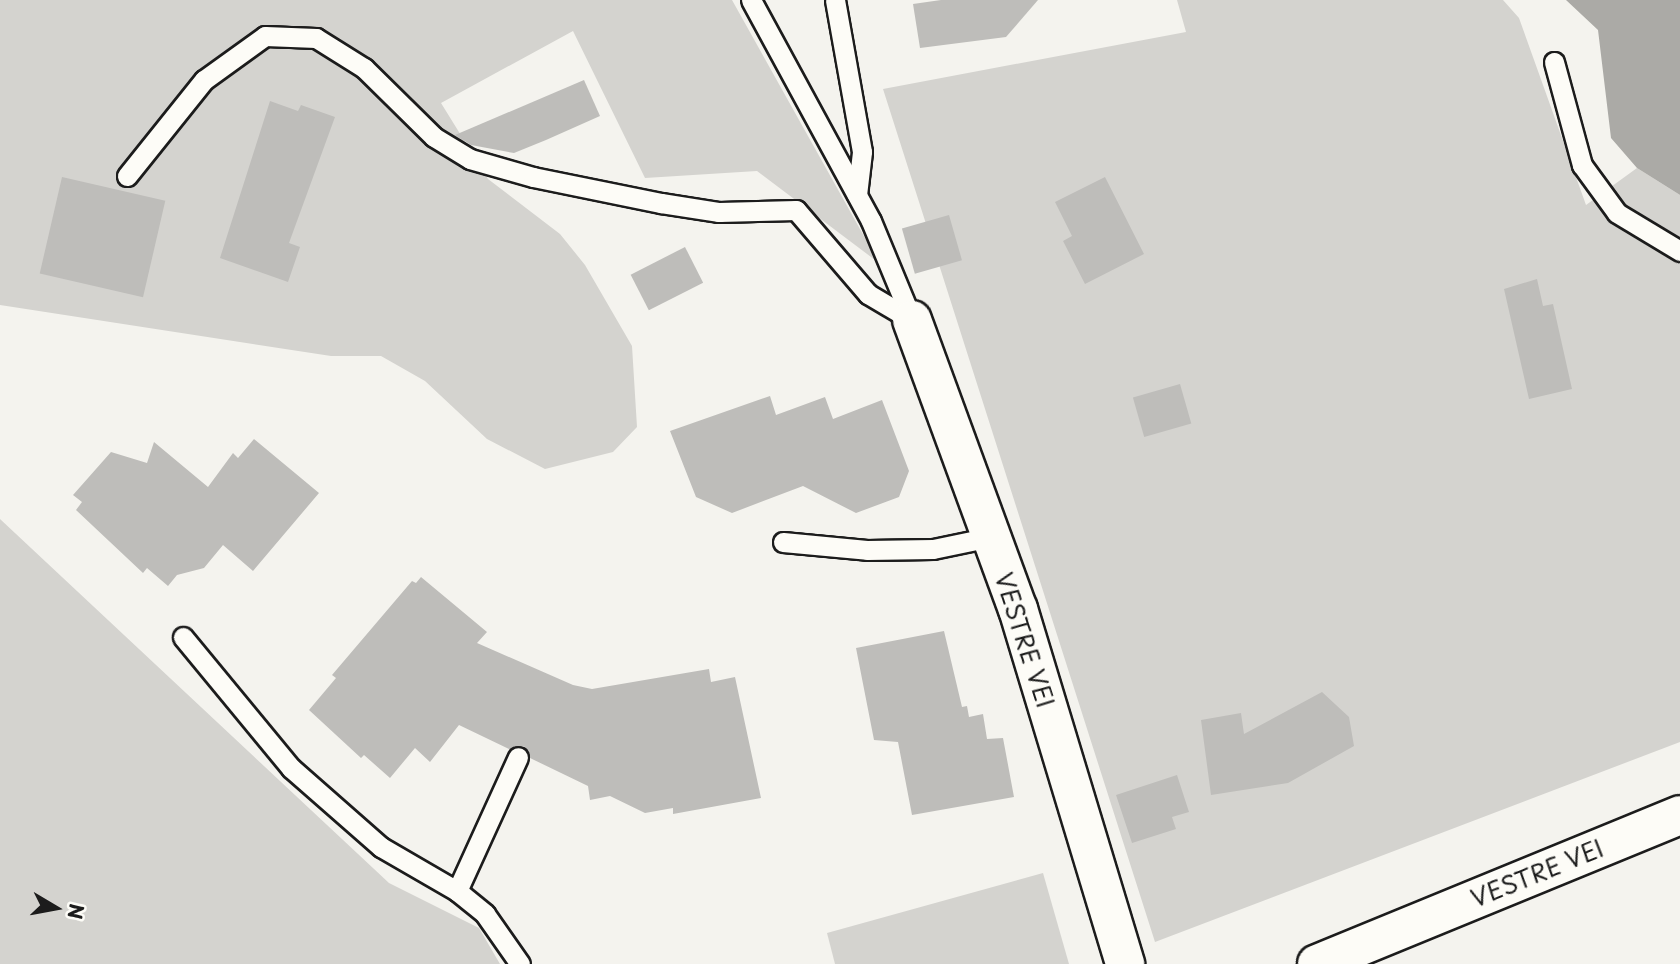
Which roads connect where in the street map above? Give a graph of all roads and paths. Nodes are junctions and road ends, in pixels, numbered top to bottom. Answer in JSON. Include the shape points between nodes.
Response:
{"nodes":[{"id":1,"x":751,"y":0,"type":"edge"},
{"id":2,"x":835,"y":0,"type":"edge"},
{"id":3,"x":1554,"y":62,"type":"dead end"},
{"id":4,"x":127,"y":176,"type":"dead end"},
{"id":5,"x":857,"y":195,"type":"junction"},
{"id":6,"x":1680,"y":251,"type":"edge"},
{"id":7,"x":912,"y":320,"type":"junction"},
{"id":8,"x":991,"y":537,"type":"junction"},
{"id":9,"x":783,"y":542,"type":"dead end"},
{"id":10,"x":183,"y":637,"type":"dead end"},
{"id":11,"x":518,"y":758,"type":"dead end"},
{"id":12,"x":1680,"y":815,"type":"edge"},
{"id":13,"x":457,"y":891,"type":"junction"},
{"id":14,"x":520,"y":964,"type":"edge"},
{"id":15,"x":1125,"y":964,"type":"edge"},
{"id":16,"x":1317,"y":964,"type":"edge"}],
"edges":[{"from":1,"to":5,"type":"lane"},
{"from":2,"to":5,"type":"lane","via":[[862,152]]},
{"from":3,"to":6,"type":"lane","via":[[1582,165],[1617,213]]},
{"from":4,"to":7,"type":"lane","via":[[204,80],[265,36],[316,38],[364,68],[434,137],[470,159],[661,203],[719,212],[796,210],[868,294]]},
{"from":5,"to":7,"type":"lane"},
{"from":7,"to":8,"type":"street","name":"VESTRE VEI"},
{"from":8,"to":9,"type":"lane","via":[[933,549],[867,550]]},
{"from":8,"to":15,"type":"street","name":"VESTRE VEI"},
{"from":10,"to":13,"type":"lane","via":[[291,768],[333,810],[381,847]]},
{"from":11,"to":13,"type":"lane"},
{"from":12,"to":16,"type":"street","name":"VESTRE VEI"},
{"from":13,"to":14,"type":"lane","via":[[485,914]]}]}
